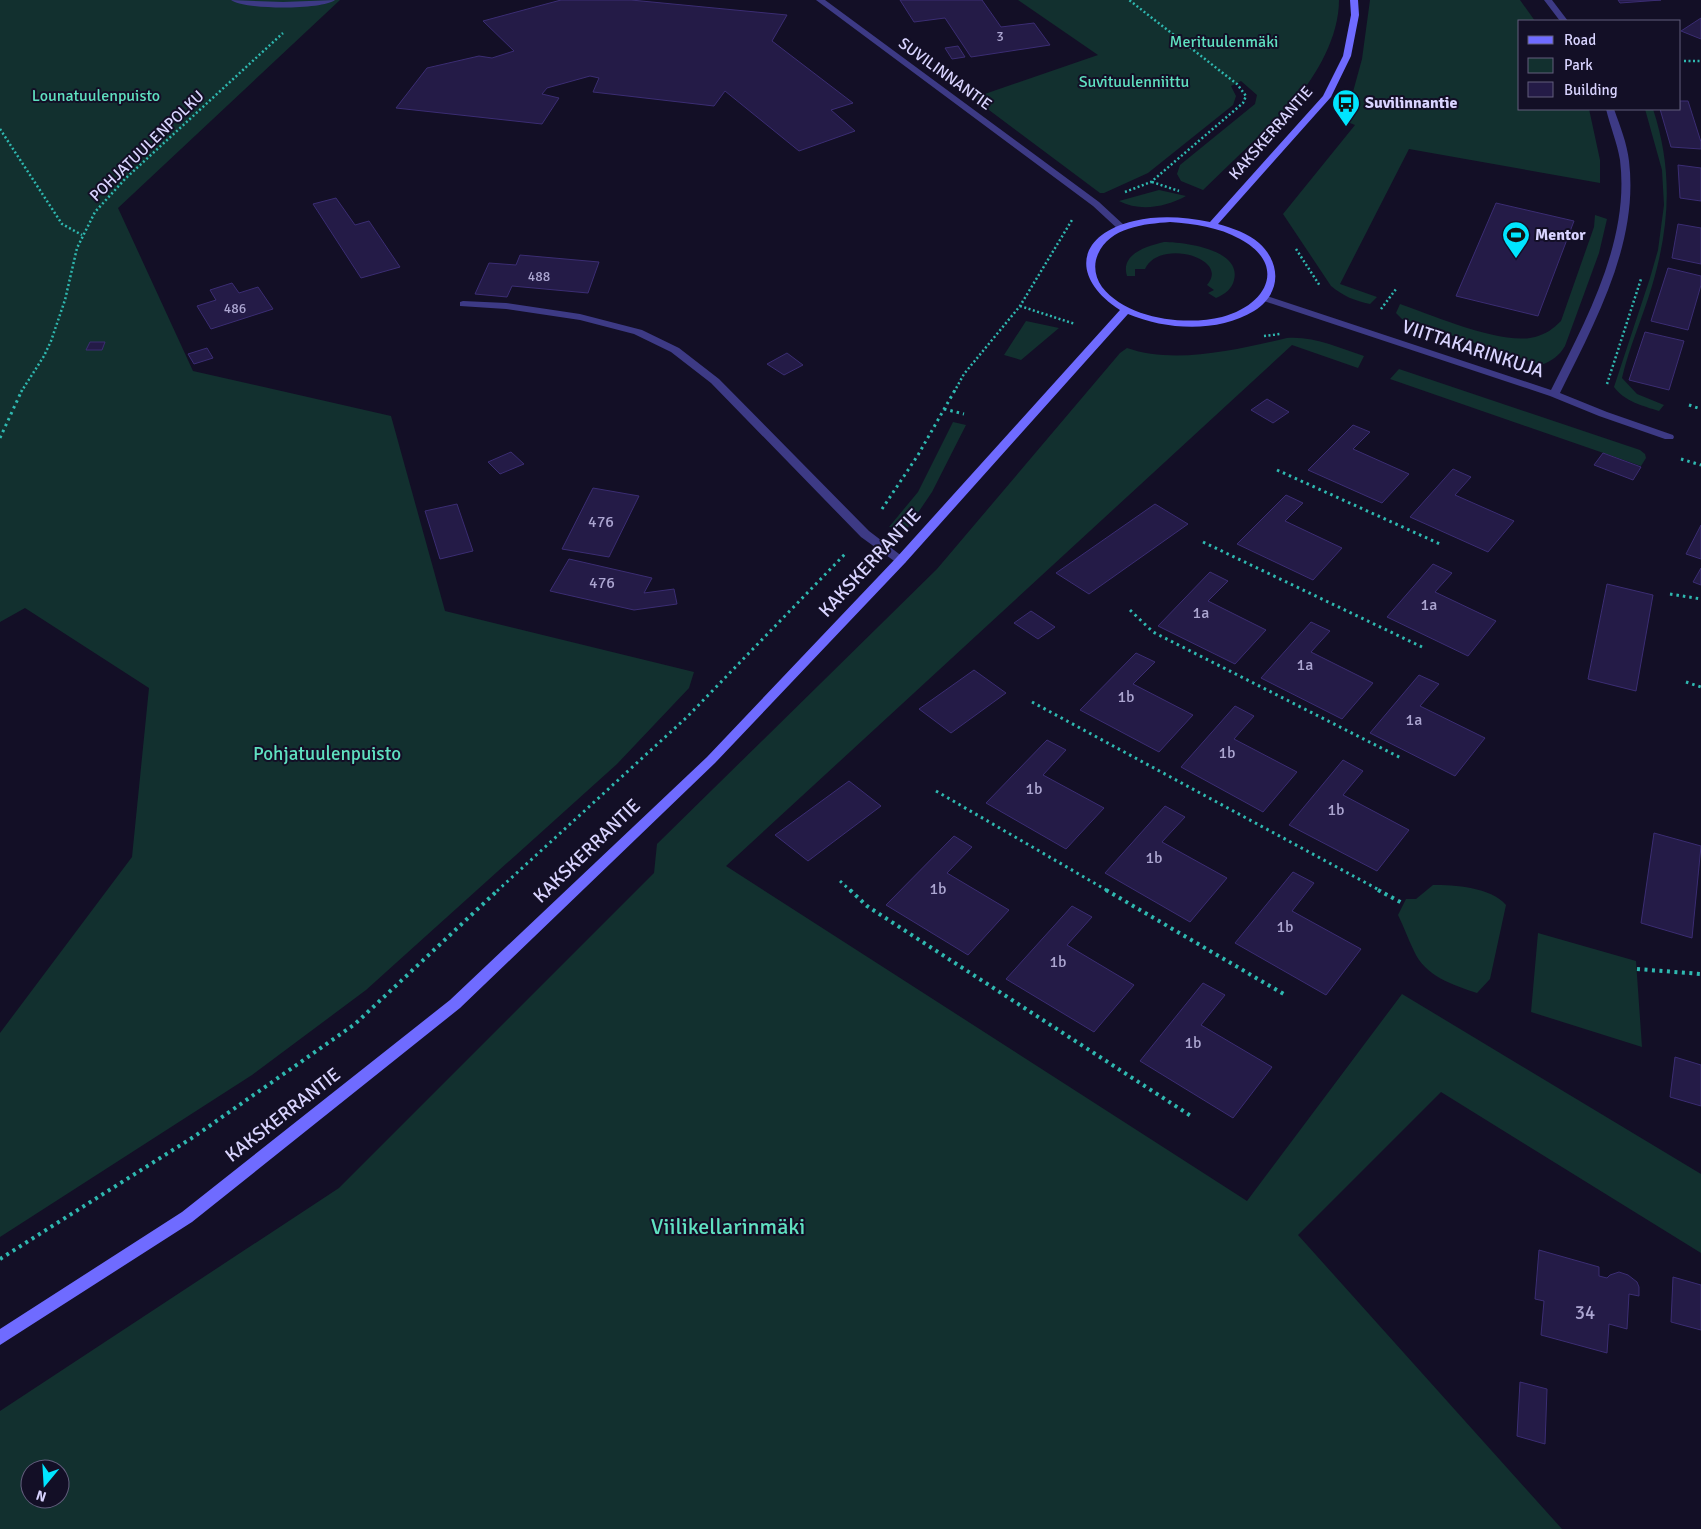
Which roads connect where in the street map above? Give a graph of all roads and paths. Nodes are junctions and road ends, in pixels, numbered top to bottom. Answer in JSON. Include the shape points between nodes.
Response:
{"nodes":[{"id":1,"x":234,"y":0,"type":"edge"},
{"id":2,"x":331,"y":0,"type":"edge"},
{"id":3,"x":820,"y":0,"type":"edge"},
{"id":4,"x":1129,"y":0,"type":"edge"},
{"id":5,"x":1354,"y":0,"type":"edge"},
{"id":6,"x":1548,"y":0,"type":"edge"},
{"id":7,"x":303,"y":6,"type":"junction"},
{"id":8,"x":1563,"y":20,"type":"edge"},
{"id":9,"x":1684,"y":61,"type":"dead end"},
{"id":10,"x":1701,"y":61,"type":"edge"},
{"id":11,"x":1610,"y":110,"type":"edge"},
{"id":12,"x":0,"y":129,"type":"edge"},
{"id":13,"x":1151,"y":182,"type":"junction"},
{"id":14,"x":1186,"y":193,"type":"dead end"},
{"id":15,"x":1117,"y":196,"type":"dead end"},
{"id":16,"x":1074,"y":217,"type":"dead end"},
{"id":17,"x":1212,"y":225,"type":"junction"},
{"id":18,"x":1122,"y":228,"type":"junction"},
{"id":19,"x":82,"y":235,"type":"junction"},
{"id":20,"x":1396,"y":289,"type":"dead end"},
{"id":21,"x":1264,"y":298,"type":"junction"},
{"id":22,"x":463,"y":304,"type":"dead end"},
{"id":23,"x":1020,"y":306,"type":"junction"},
{"id":24,"x":1127,"y":309,"type":"junction"},
{"id":25,"x":1377,"y":315,"type":"dead end"},
{"id":26,"x":1069,"y":322,"type":"dead end"},
{"id":27,"x":1554,"y":394,"type":"junction"},
{"id":28,"x":1688,"y":405,"type":"dead end"},
{"id":29,"x":944,"y":409,"type":"junction"},
{"id":30,"x":1701,"y":409,"type":"edge"},
{"id":31,"x":964,"y":414,"type":"dead end"},
{"id":32,"x":1669,"y":436,"type":"dead end"},
{"id":33,"x":0,"y":438,"type":"edge"},
{"id":34,"x":1276,"y":470,"type":"dead end"},
{"id":35,"x":865,"y":534,"type":"junction"},
{"id":36,"x":1203,"y":542,"type":"dead end"},
{"id":37,"x":1440,"y":544,"type":"dead end"},
{"id":38,"x":901,"y":560,"type":"junction"},
{"id":39,"x":1670,"y":594,"type":"dead end"},
{"id":40,"x":1701,"y":599,"type":"edge"},
{"id":41,"x":1130,"y":610,"type":"dead end"},
{"id":42,"x":1422,"y":647,"type":"dead end"},
{"id":43,"x":1686,"y":682,"type":"dead end"},
{"id":44,"x":1701,"y":687,"type":"edge"},
{"id":45,"x":1032,"y":702,"type":"dead end"},
{"id":46,"x":1401,"y":758,"type":"dead end"},
{"id":47,"x":936,"y":791,"type":"dead end"},
{"id":48,"x":840,"y":881,"type":"dead end"},
{"id":49,"x":1404,"y":904,"type":"dead end"},
{"id":50,"x":1637,"y":969,"type":"dead end"},
{"id":51,"x":1701,"y":974,"type":"edge"},
{"id":52,"x":1287,"y":996,"type":"dead end"},
{"id":53,"x":1191,"y":1116,"type":"dead end"},
{"id":54,"x":0,"y":1259,"type":"edge"},
{"id":55,"x":0,"y":1338,"type":"edge"}],
"edges":[{"from":1,"to":7,"type":"street"},
{"from":2,"to":7,"type":"street"},
{"from":3,"to":18,"type":"street","name":"SUVILINNANTIE","via":[[1096,204]]},
{"from":4,"to":13,"type":"path","via":[[1237,84],[1246,96],[1244,103]]},
{"from":5,"to":17,"type":"street","name":"KAKSKERRANTIE","via":[[1355,14],[1347,56],[1327,97]]},
{"from":6,"to":8,"type":"street"},
{"from":7,"to":19,"type":"path","name":"POHJATUULENPOLKU","via":[[277,39],[113,191],[95,212]]},
{"from":9,"to":10,"type":"path"},
{"from":11,"to":27,"type":"street","via":[[1625,168],[1619,240],[1598,308]]},
{"from":12,"to":19,"type":"path","via":[[62,224]]},
{"from":13,"to":14,"type":"path"},
{"from":13,"to":15,"type":"path"},
{"from":16,"to":23,"type":"path"},
{"from":17,"to":18,"type":"street","via":[[1170,219],[1149,220]]},
{"from":17,"to":21,"type":"street","via":[[1248,240],[1270,263],[1270,288]]},
{"from":18,"to":24,"type":"street","via":[[1101,241],[1090,264],[1099,289]]},
{"from":19,"to":33,"type":"path","name":"POHJATUULENPOLKU","via":[[51,341],[17,400]]},
{"from":20,"to":25,"type":"path"},
{"from":21,"to":24,"type":"street","via":[[1249,310],[1213,322],[1168,322]]},
{"from":21,"to":27,"type":"street","name":"VIITTAKARINKUJA"},
{"from":22,"to":35,"type":"street","via":[[506,306],[580,317],[638,332],[675,350],[714,381]]},
{"from":23,"to":26,"type":"path"},
{"from":23,"to":29,"type":"path","via":[[964,374]]},
{"from":24,"to":38,"type":"street","name":"KAKSKERRANTIE"},
{"from":27,"to":32,"type":"street","name":"VIITTAKARINKUJA"},
{"from":28,"to":30,"type":"path"},
{"from":29,"to":31,"type":"path"},
{"from":29,"to":35,"type":"path","via":[[918,455]]},
{"from":34,"to":37,"type":"path"},
{"from":35,"to":38,"type":"street"},
{"from":35,"to":54,"type":"path","via":[[687,717],[355,1024],[195,1136]]},
{"from":36,"to":42,"type":"path"},
{"from":38,"to":55,"type":"street","name":"KAKSKERRANTIE","via":[[711,760],[455,1004],[186,1217]]},
{"from":39,"to":40,"type":"path"},
{"from":41,"to":46,"type":"path","via":[[1153,632]]},
{"from":43,"to":44,"type":"path"},
{"from":45,"to":49,"type":"path"},
{"from":47,"to":52,"type":"path"},
{"from":48,"to":53,"type":"path","via":[[868,906]]},
{"from":50,"to":51,"type":"path"}]}
